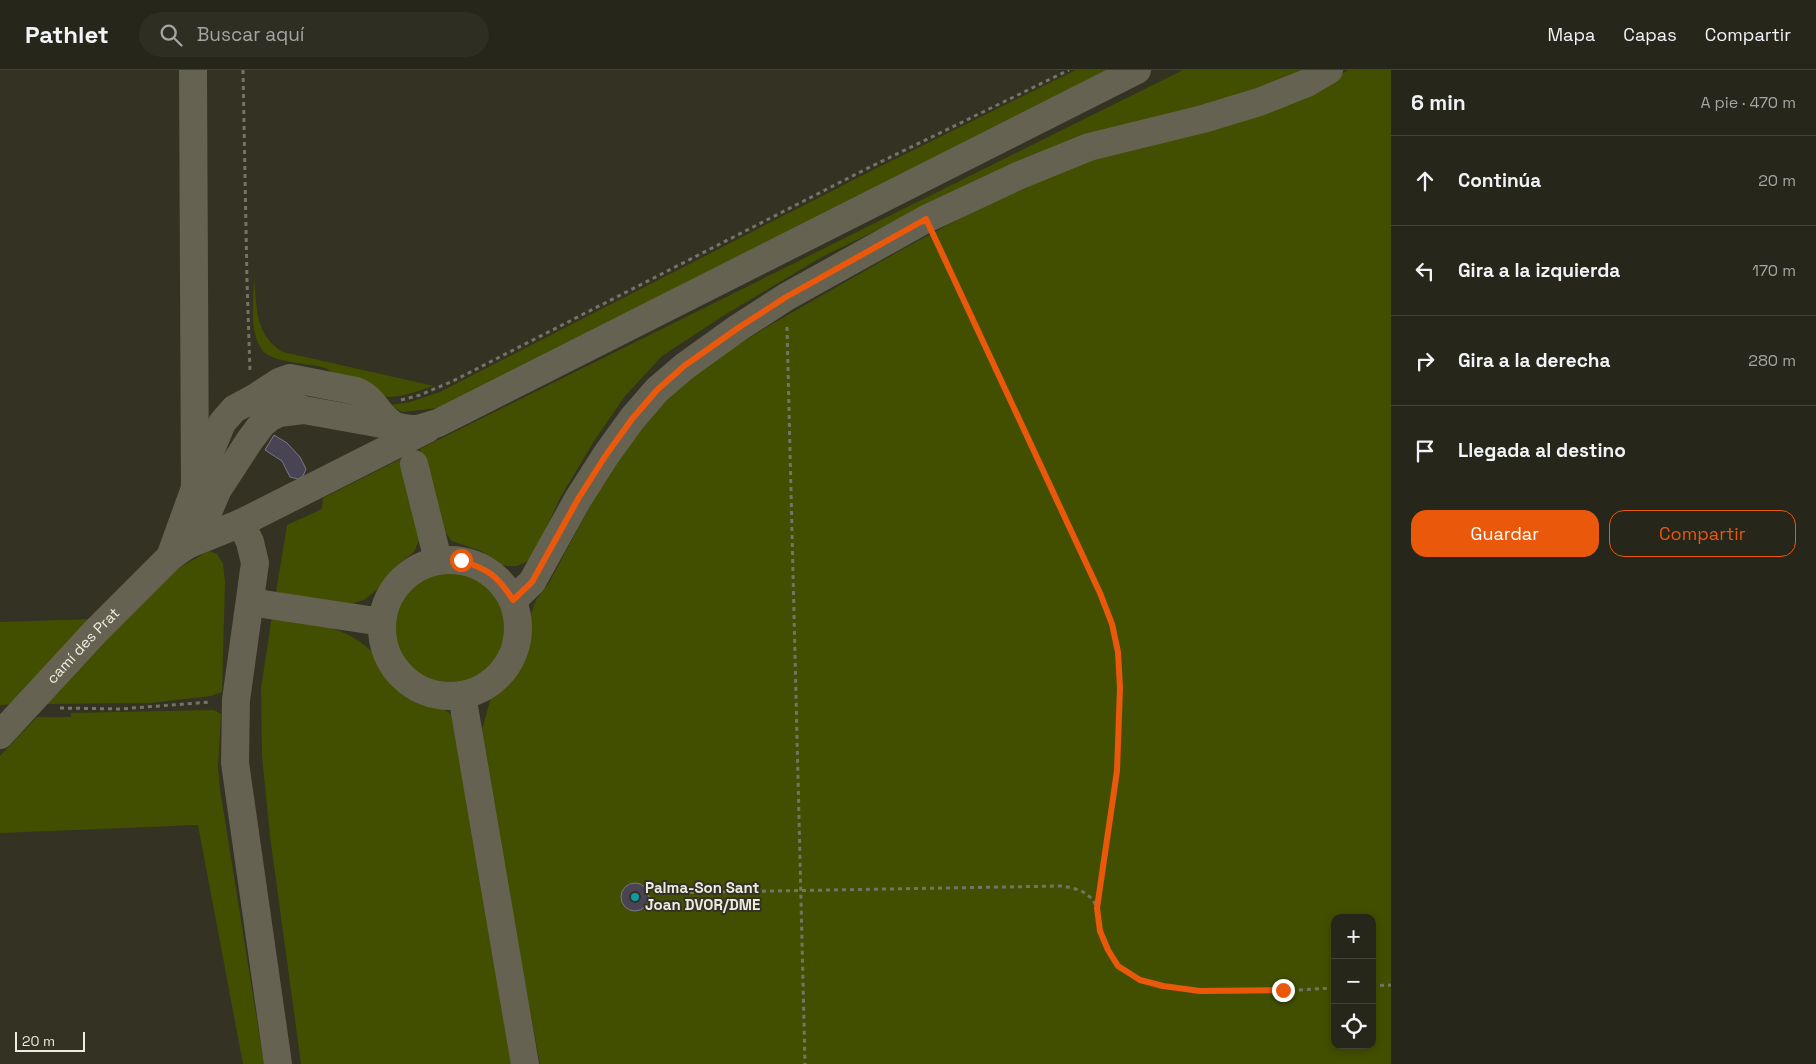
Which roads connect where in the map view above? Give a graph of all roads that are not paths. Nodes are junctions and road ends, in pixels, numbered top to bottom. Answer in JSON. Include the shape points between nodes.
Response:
{"nodes":[{"id":1,"x":193,"y":70,"type":"edge"},
{"id":2,"x":1137,"y":70,"type":"edge"},
{"id":3,"x":1329,"y":70,"type":"edge"},
{"id":4,"x":253,"y":399,"type":"junction"},
{"id":5,"x":304,"y":410,"type":"junction"},
{"id":6,"x":438,"y":423,"type":"junction"},
{"id":7,"x":397,"y":427,"type":"junction"},
{"id":8,"x":414,"y":464,"type":"dead end"},
{"id":9,"x":195,"y":488,"type":"junction"},
{"id":10,"x":241,"y":523,"type":"junction"},
{"id":11,"x":178,"y":551,"type":"junction"},
{"id":12,"x":438,"y":560,"type":"junction"},
{"id":13,"x":513,"y":600,"type":"junction"},
{"id":14,"x":250,"y":602,"type":"junction"},
{"id":15,"x":382,"y":622,"type":"junction"},
{"id":16,"x":462,"y":695,"type":"junction"},
{"id":17,"x":0,"y":735,"type":"edge"},
{"id":18,"x":278,"y":1064,"type":"edge"},
{"id":19,"x":525,"y":1064,"type":"edge"}],
"edges":[{"from":1,"to":9,"type":"street"},
{"from":2,"to":6,"type":"street"},
{"from":3,"to":13,"type":"street","via":[[1307,83],[1259,102],[1089,147],[1020,175],[926,219],[786,297],[738,328],[684,366],[632,419],[578,499],[532,582]]},
{"from":4,"to":5,"type":"street","via":[[286,402]]},
{"from":4,"to":7,"type":"street","via":[[285,379],[296,378],[364,394],[384,420]]},
{"from":4,"to":9,"type":"street","via":[[234,409],[222,423]]},
{"from":5,"to":7,"type":"street"},
{"from":5,"to":11,"type":"street","name":"camí des Prat","via":[[279,413],[262,424],[218,489],[202,526]]},
{"from":6,"to":7,"type":"street","via":[[418,429]]},
{"from":6,"to":10,"type":"street"},
{"from":8,"to":12,"type":"street"},
{"from":9,"to":11,"type":"street"},
{"from":10,"to":11,"type":"street"},
{"from":10,"to":14,"type":"street","via":[[256,563]]},
{"from":11,"to":17,"type":"street","name":"camí des Prat","via":[[95,632]]},
{"from":12,"to":13,"type":"street","via":[[461,560],[483,568],[501,582]]},
{"from":12,"to":15,"type":"street","via":[[416,568],[398,583],[386,602]]},
{"from":13,"to":16,"type":"street","via":[[518,628],[517,643],[509,663],[495,680]]},
{"from":14,"to":15,"type":"street"},
{"from":14,"to":18,"type":"street","via":[[236,700],[235,763]]},
{"from":15,"to":16,"type":"street","via":[[384,649],[395,669],[412,685],[433,694]]},
{"from":16,"to":19,"type":"street"}]}
